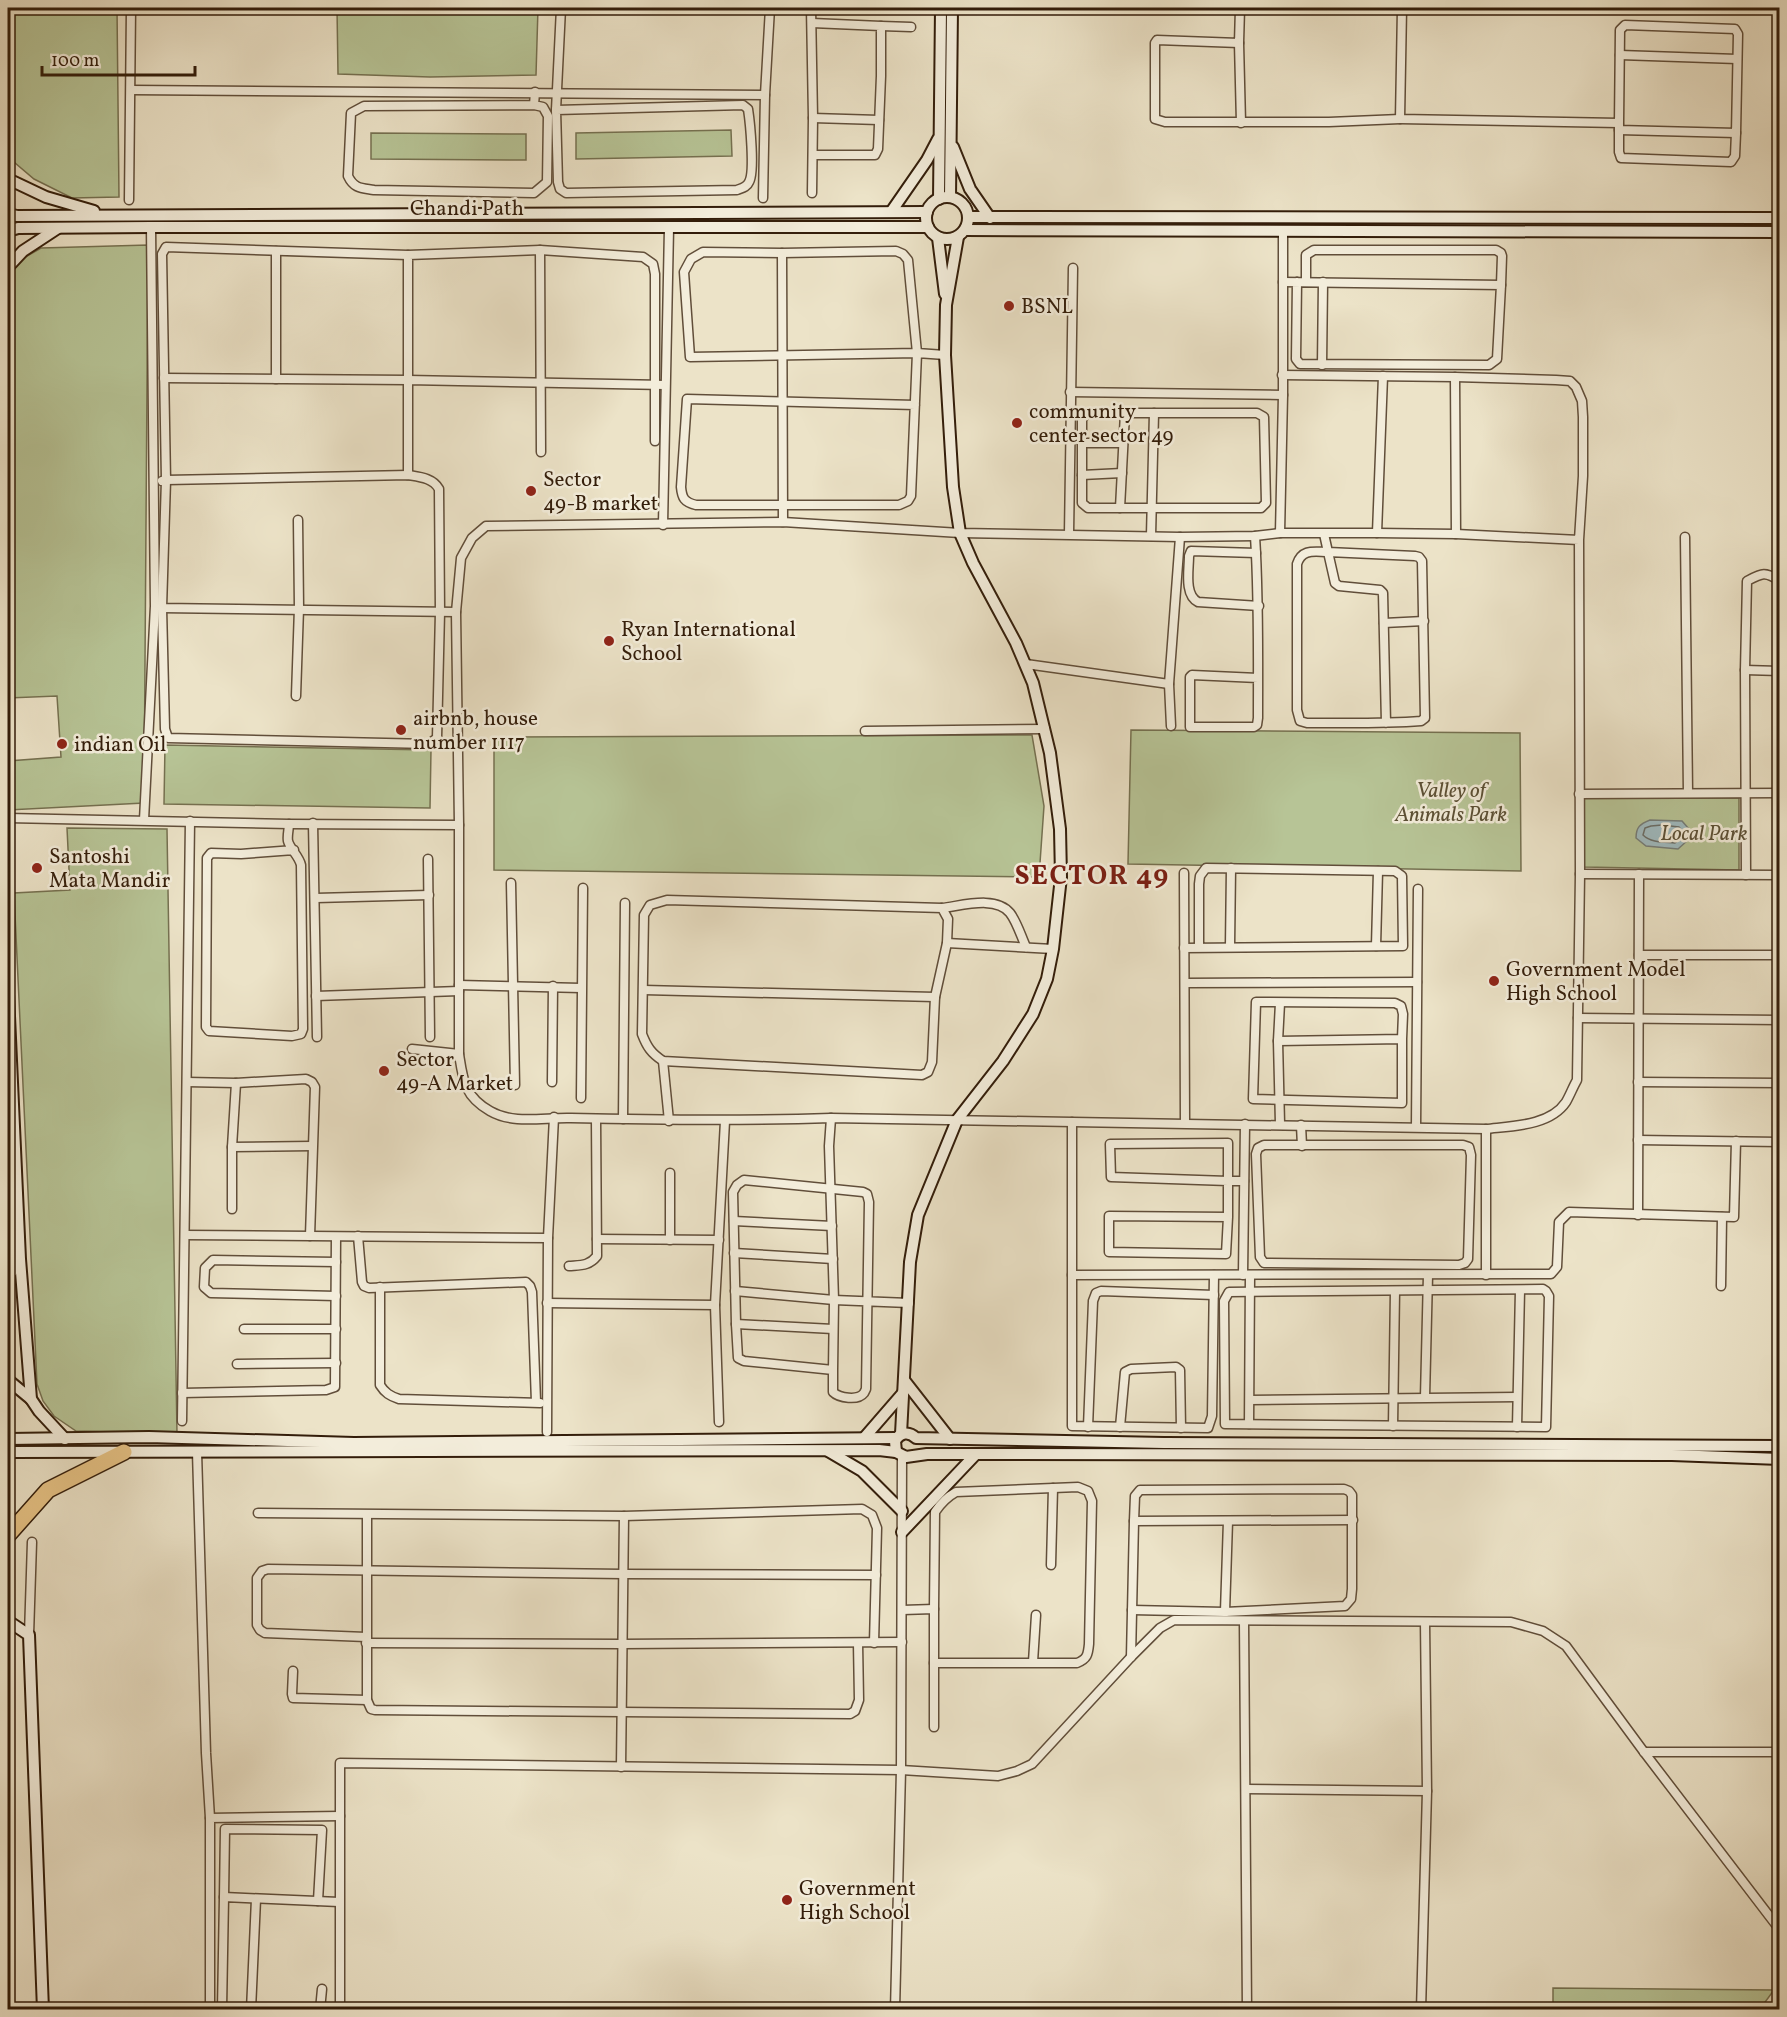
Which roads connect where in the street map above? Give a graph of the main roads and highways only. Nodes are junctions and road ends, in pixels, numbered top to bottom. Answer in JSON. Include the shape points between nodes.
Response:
{"nodes":[{"id":1,"x":947,"y":9,"type":"edge"},
{"id":2,"x":945,"y":131,"type":"junction"},
{"id":3,"x":8,"y":180,"type":"edge"},
{"id":4,"x":944,"y":198,"type":"junction"},
{"id":5,"x":891,"y":212,"type":"junction"},
{"id":6,"x":927,"y":212,"type":"junction"},
{"id":7,"x":8,"y":214,"type":"edge"},
{"id":8,"x":125,"y":215,"type":"junction"},
{"id":9,"x":969,"y":217,"type":"junction"},
{"id":10,"x":990,"y":218,"type":"junction"},
{"id":11,"x":1779,"y":218,"type":"edge"},
{"id":12,"x":928,"y":227,"type":"junction"},
{"id":13,"x":58,"y":228,"type":"junction"},
{"id":14,"x":8,"y":231,"type":"edge"},
{"id":15,"x":1779,"y":232,"type":"edge"},
{"id":16,"x":962,"y":234,"type":"junction"},
{"id":17,"x":938,"y":237,"type":"junction"},
{"id":18,"x":8,"y":267,"type":"edge"},
{"id":19,"x":946,"y":305,"type":"junction"},
{"id":20,"x":8,"y":994,"type":"edge"},
{"id":21,"x":20,"y":1262,"type":"junction"},
{"id":22,"x":8,"y":1276,"type":"edge"},
{"id":23,"x":8,"y":1380,"type":"edge"},
{"id":24,"x":904,"y":1380,"type":"junction"},
{"id":25,"x":903,"y":1393,"type":"junction"},
{"id":26,"x":31,"y":1399,"type":"junction"},
{"id":27,"x":899,"y":1436,"type":"junction"},
{"id":28,"x":864,"y":1438,"type":"junction"},
{"id":29,"x":916,"y":1438,"type":"junction"},
{"id":30,"x":8,"y":1439,"type":"edge"},
{"id":31,"x":65,"y":1439,"type":"junction"},
{"id":32,"x":950,"y":1439,"type":"junction"},
{"id":33,"x":1779,"y":1446,"type":"edge"},
{"id":34,"x":827,"y":1450,"type":"junction"},
{"id":35,"x":8,"y":1452,"type":"edge"},
{"id":36,"x":124,"y":1452,"type":"junction"},
{"id":37,"x":904,"y":1454,"type":"junction"},
{"id":38,"x":976,"y":1454,"type":"junction"},
{"id":39,"x":1779,"y":1458,"type":"edge"},
{"id":40,"x":902,"y":1511,"type":"road end"},
{"id":41,"x":902,"y":1532,"type":"road end"},
{"id":42,"x":8,"y":1535,"type":"edge"},
{"id":43,"x":8,"y":1622,"type":"edge"},
{"id":44,"x":43,"y":2010,"type":"edge"}],
"edges":[{"from":1,"to":2,"type":"main road"},
{"from":2,"to":4,"type":"main road"},
{"from":2,"to":5,"type":"main road"},
{"from":2,"to":10,"type":"main road","via":[[970,189]]},
{"from":3,"to":8,"type":"main road","via":[[66,204]]},
{"from":4,"to":6,"type":"main road","via":[[934,202]]},
{"from":4,"to":9,"type":"main road","via":[[963,204]]},
{"from":5,"to":6,"type":"main road","name":"Chandi Path"},
{"from":5,"to":8,"type":"main road","name":"Chandi Path"},
{"from":6,"to":12,"type":"main road"},
{"from":7,"to":8,"type":"main road","name":"Chandi Path"},
{"from":9,"to":10,"type":"main road"},
{"from":9,"to":16,"type":"main road"},
{"from":10,"to":11,"type":"main road"},
{"from":12,"to":13,"type":"main road","name":"Chandi Path"},
{"from":12,"to":17,"type":"main road"},
{"from":13,"to":14,"type":"main road","name":"Chandi Path"},
{"from":13,"to":18,"type":"main road","via":[[23,251]]},
{"from":15,"to":16,"type":"main road"},
{"from":16,"to":17,"type":"main road","via":[[948,240]]},
{"from":16,"to":19,"type":"main road"},
{"from":17,"to":19,"type":"main road"},
{"from":19,"to":24,"type":"main road","via":[[953,487],[960,533],[1033,684],[1045,729],[1060,829],[1061,877],[1047,979],[1033,1014],[957,1120],[918,1215],[910,1262]]},
{"from":20,"to":21,"type":"main road"},
{"from":21,"to":22,"type":"main road"},
{"from":21,"to":26,"type":"main road"},
{"from":23,"to":26,"type":"main road"},
{"from":24,"to":25,"type":"main road"},
{"from":24,"to":32,"type":"main road"},
{"from":25,"to":27,"type":"main road"},
{"from":25,"to":28,"type":"main road"},
{"from":26,"to":31,"type":"main road"},
{"from":27,"to":28,"type":"main road"},
{"from":27,"to":29,"type":"main road","via":[[911,1434]]},
{"from":27,"to":37,"type":"main road","via":[[894,1445]]},
{"from":28,"to":31,"type":"main road","via":[[399,1443],[149,1437]]},
{"from":29,"to":32,"type":"main road"},
{"from":29,"to":37,"type":"main road","via":[[918,1447]]},
{"from":30,"to":31,"type":"main road"},
{"from":32,"to":33,"type":"main road"},
{"from":34,"to":36,"type":"main road"},
{"from":34,"to":37,"type":"main road"},
{"from":34,"to":40,"type":"main road","via":[[862,1471]]},
{"from":35,"to":36,"type":"main road"},
{"from":36,"to":42,"type":"highway","via":[[48,1490]]},
{"from":37,"to":38,"type":"main road"},
{"from":38,"to":39,"type":"main road"},
{"from":38,"to":41,"type":"main road"},
{"from":43,"to":44,"type":"main road","via":[[29,1635]]}]}
